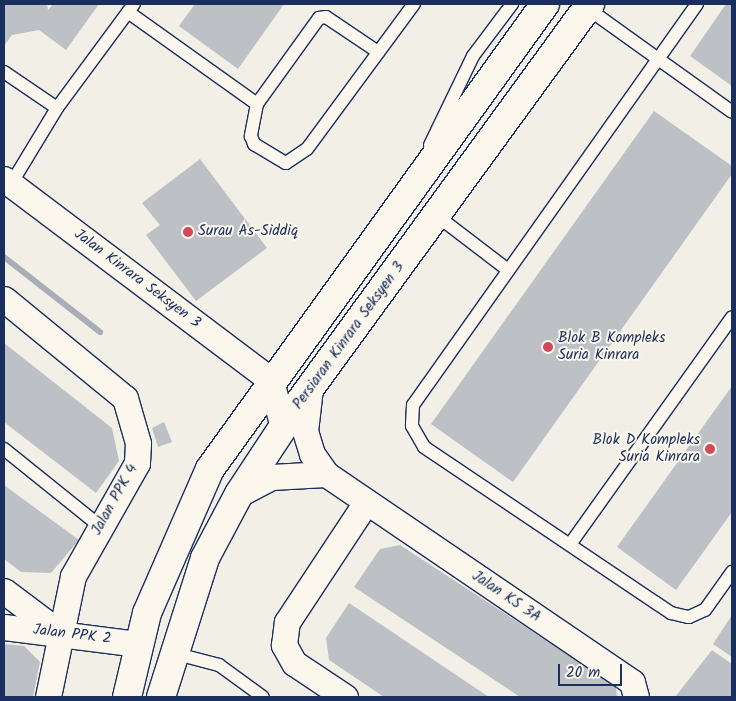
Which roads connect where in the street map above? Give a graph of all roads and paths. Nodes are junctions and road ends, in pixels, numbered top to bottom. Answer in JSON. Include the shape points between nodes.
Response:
{"nodes":[{"id":1,"x":414,"y":4,"type":"edge"},
{"id":2,"x":512,"y":4,"type":"edge"},
{"id":3,"x":545,"y":4,"type":"edge"},
{"id":4,"x":697,"y":4,"type":"edge"},
{"id":5,"x":589,"y":6,"type":"edge"},
{"id":6,"x":131,"y":8,"type":"edge"},
{"id":7,"x":378,"y":52,"type":"junction"},
{"id":8,"x":657,"y":58,"type":"junction"},
{"id":9,"x":4,"y":72,"type":"edge"},
{"id":10,"x":258,"y":104,"type":"junction"},
{"id":11,"x":57,"y":108,"type":"junction"},
{"id":12,"x":732,"y":112,"type":"edge"},
{"id":13,"x":7,"y":181,"type":"edge"},
{"id":14,"x":400,"y":209,"type":"junction"},
{"id":15,"x":436,"y":216,"type":"junction"},
{"id":16,"x":508,"y":270,"type":"junction"},
{"id":17,"x":4,"y":299,"type":"edge"},
{"id":18,"x":732,"y":317,"type":"edge"},
{"id":19,"x":271,"y":380,"type":"junction"},
{"id":20,"x":316,"y":380,"type":"junction"},
{"id":21,"x":283,"y":428,"type":"junction"},
{"id":22,"x":4,"y":449,"type":"edge"},
{"id":23,"x":326,"y":474,"type":"junction"},
{"id":24,"x":240,"y":494,"type":"junction"},
{"id":25,"x":366,"y":502,"type":"junction"},
{"id":26,"x":101,"y":527,"type":"junction"},
{"id":27,"x":570,"y":543,"type":"junction"},
{"id":28,"x":732,"y":572,"type":"edge"},
{"id":29,"x":4,"y":590,"type":"edge"},
{"id":30,"x":4,"y":627,"type":"edge"},
{"id":31,"x":60,"y":632,"type":"junction"},
{"id":32,"x":139,"y":644,"type":"junction"},
{"id":33,"x":172,"y":652,"type":"junction"},
{"id":34,"x":48,"y":697,"type":"edge"},
{"id":35,"x":127,"y":697,"type":"edge"},
{"id":36,"x":161,"y":697,"type":"edge"},
{"id":37,"x":263,"y":697,"type":"edge"},
{"id":38,"x":345,"y":697,"type":"edge"},
{"id":39,"x":636,"y":697,"type":"edge"}],
"edges":[{"from":1,"to":7,"type":"lane"},
{"from":2,"to":14,"type":"lane","via":[[472,56]]},
{"from":3,"to":14,"type":"main road"},
{"from":4,"to":8,"type":"lane"},
{"from":5,"to":8,"type":"lane"},
{"from":5,"to":15,"type":"main road","name":"Persiaran Kinrara Seksyen 3"},
{"from":6,"to":10,"type":"lane"},
{"from":6,"to":11,"type":"lane"},
{"from":7,"to":10,"type":"lane","via":[[326,17],[319,18]]},
{"from":7,"to":10,"type":"lane","via":[[302,155],[286,163],[254,144],[251,136]]},
{"from":8,"to":12,"type":"lane"},
{"from":8,"to":16,"type":"lane"},
{"from":9,"to":11,"type":"lane"},
{"from":11,"to":13,"type":"lane"},
{"from":13,"to":19,"type":"street","name":"Jalan Kinrara Seksyen 3"},
{"from":14,"to":19,"type":"main road"},
{"from":15,"to":16,"type":"lane"},
{"from":15,"to":20,"type":"main road","name":"Persiaran Kinrara Seksyen 3"},
{"from":16,"to":27,"type":"lane","via":[[413,405],[412,426],[424,447]]},
{"from":17,"to":26,"type":"street","name":"Jalan PPK 4","via":[[125,398],[138,443],[138,463]]},
{"from":18,"to":27,"type":"lane"},
{"from":19,"to":20,"type":"street"},
{"from":19,"to":21,"type":"street"},
{"from":19,"to":32,"type":"main road","via":[[210,469],[165,567]]},
{"from":20,"to":21,"type":"main road","name":"Persiaran Kinrara Seksyen 3"},
{"from":20,"to":23,"type":"street","name":"Jalan KS 3A","via":[[305,431],[312,454]]},
{"from":21,"to":24,"type":"main road","name":"Persiaran Kinrara Seksyen 3"},
{"from":22,"to":26,"type":"lane"},
{"from":23,"to":24,"type":"street","via":[[271,478]]},
{"from":23,"to":25,"type":"street","name":"Jalan KS 3A"},
{"from":24,"to":33,"type":"main road","name":"Persiaran Kinrara Seksyen 3","via":[[205,558]]},
{"from":25,"to":38,"type":"street","via":[[287,622],[284,645],[294,663]]},
{"from":25,"to":39,"type":"street","name":"Jalan KS 3A","via":[[632,682]]},
{"from":26,"to":31,"type":"street","name":"Jalan PPK 4","via":[[73,576]]},
{"from":27,"to":28,"type":"lane","via":[[672,613],[689,617],[705,610]]},
{"from":29,"to":31,"type":"street"},
{"from":30,"to":31,"type":"street","name":"Jalan PPK 2"},
{"from":31,"to":32,"type":"street","name":"Jalan PPK 2"},
{"from":31,"to":34,"type":"street","name":"Jalan PPK 4"},
{"from":32,"to":35,"type":"main road"},
{"from":33,"to":36,"type":"main road","name":"Persiaran Kinrara Seksyen 3"},
{"from":33,"to":37,"type":"lane","via":[[219,665]]}]}
